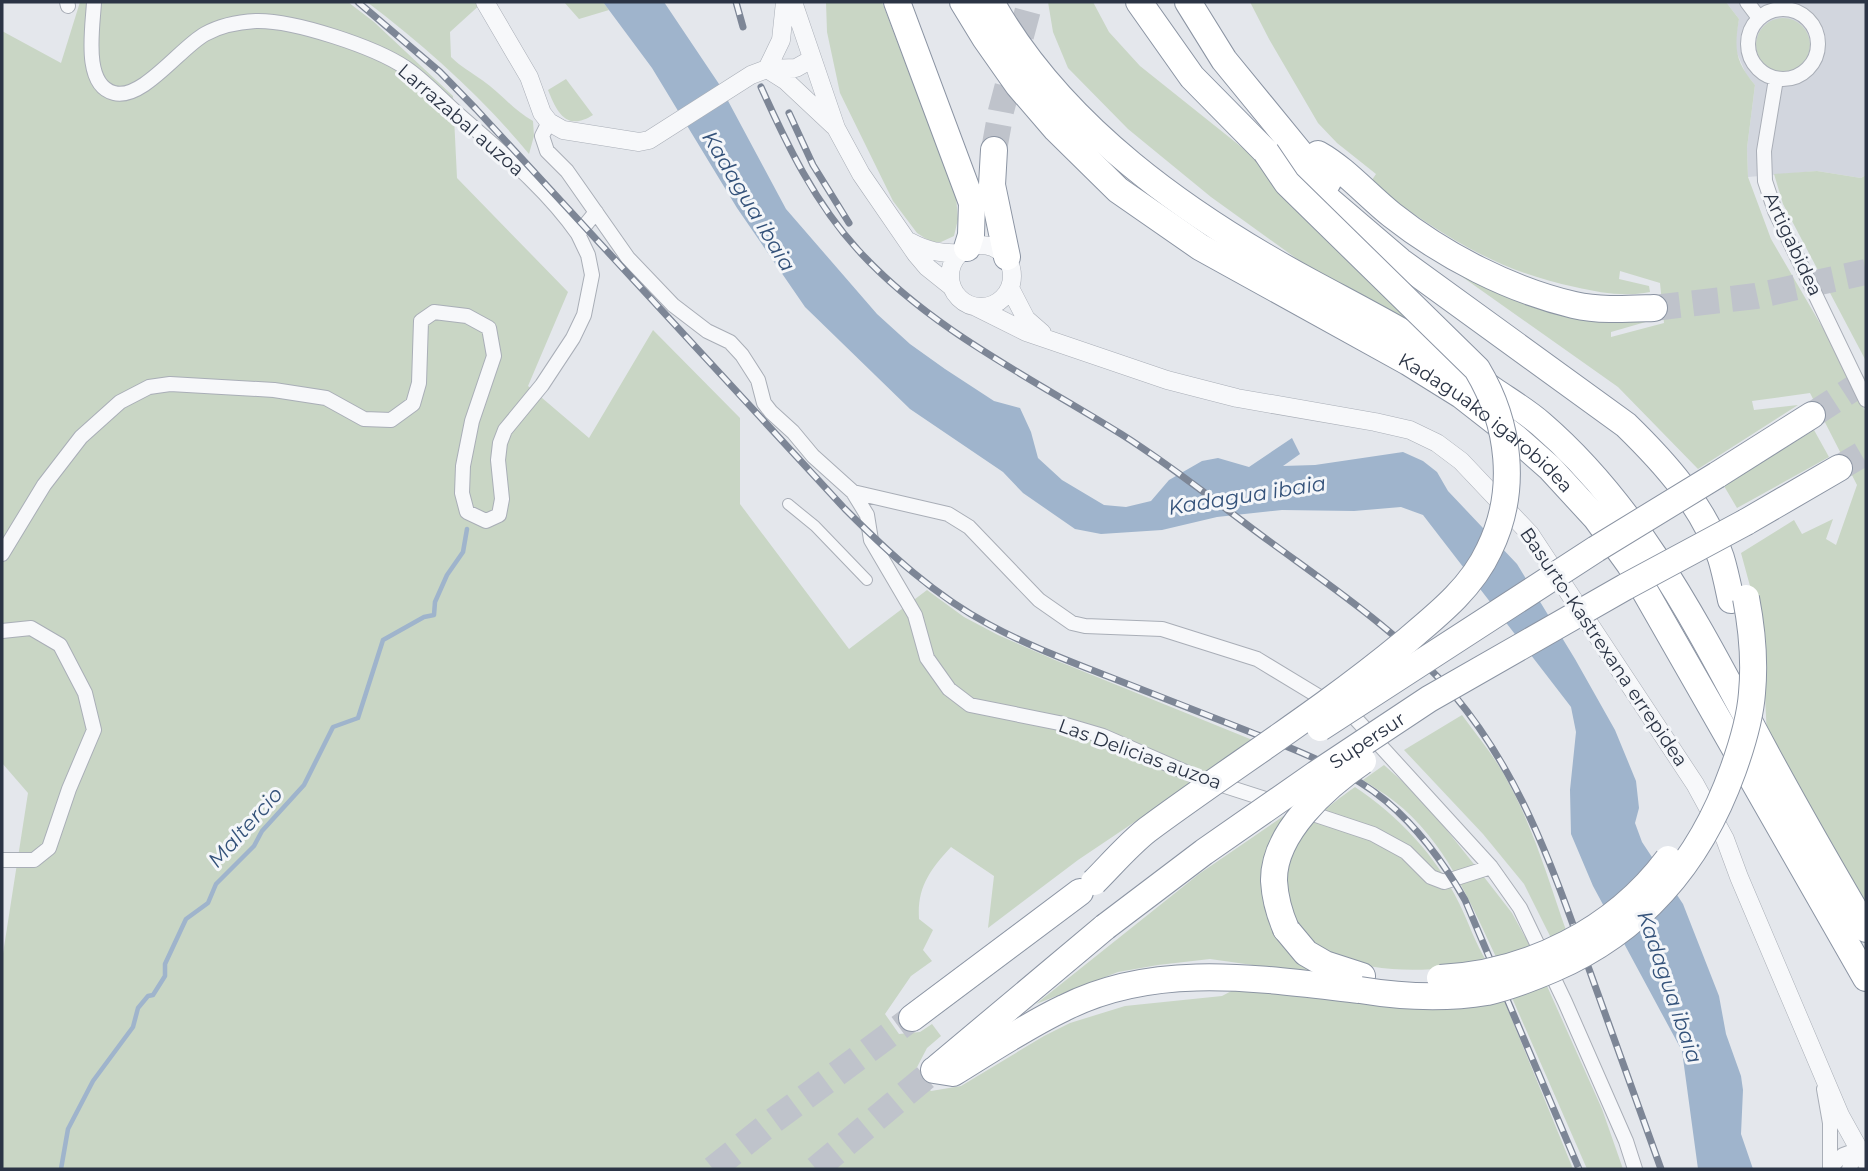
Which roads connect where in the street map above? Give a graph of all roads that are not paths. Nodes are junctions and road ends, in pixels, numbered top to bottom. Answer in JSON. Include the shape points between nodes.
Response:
{"nodes":[{"id":1,"x":94,"y":2,"type":"edge"},
{"id":2,"x":485,"y":2,"type":"edge"},
{"id":3,"x":785,"y":2,"type":"edge"},
{"id":4,"x":793,"y":2,"type":"edge"},
{"id":5,"x":897,"y":2,"type":"edge"},
{"id":6,"x":945,"y":2,"type":"edge"},
{"id":7,"x":963,"y":2,"type":"edge"},
{"id":8,"x":991,"y":2,"type":"edge"},
{"id":9,"x":1011,"y":2,"type":"edge"},
{"id":10,"x":1139,"y":2,"type":"edge"},
{"id":11,"x":1188,"y":2,"type":"edge"},
{"id":12,"x":1747,"y":2,"type":"edge"},
{"id":13,"x":1759,"y":18,"type":"junction"},
{"id":14,"x":812,"y":59,"type":"junction"},
{"id":15,"x":759,"y":72,"type":"junction"},
{"id":16,"x":1776,"y":79,"type":"junction"},
{"id":17,"x":549,"y":122,"type":"junction"},
{"id":18,"x":836,"y":128,"type":"junction"},
{"id":19,"x":1288,"y":138,"type":"junction"},
{"id":20,"x":1104,"y":139,"type":"junction"},
{"id":21,"x":994,"y":150,"type":"tunnel mouth"},
{"id":22,"x":1266,"y":152,"type":"junction"},
{"id":23,"x":1118,"y":190,"type":"junction"},
{"id":24,"x":596,"y":212,"type":"junction"},
{"id":25,"x":578,"y":234,"type":"junction"},
{"id":26,"x":907,"y":240,"type":"junction"},
{"id":27,"x":963,"y":251,"type":"junction"},
{"id":28,"x":1007,"y":257,"type":"junction"},
{"id":29,"x":952,"y":288,"type":"junction"},
{"id":30,"x":1010,"y":288,"type":"junction"},
{"id":31,"x":976,"y":307,"type":"junction"},
{"id":32,"x":1654,"y":308,"type":"tunnel mouth"},
{"id":33,"x":1053,"y":341,"type":"junction"},
{"id":34,"x":1578,"y":380,"type":"junction"},
{"id":35,"x":1866,"y":400,"type":"edge"},
{"id":36,"x":1812,"y":415,"type":"tunnel mouth"},
{"id":37,"x":1839,"y":468,"type":"tunnel mouth"},
{"id":38,"x":853,"y":492,"type":"junction"},
{"id":39,"x":788,"y":504,"type":"dead end"},
{"id":40,"x":2,"y":554,"type":"edge"},
{"id":41,"x":867,"y":580,"type":"dead end"},
{"id":42,"x":2,"y":631,"type":"edge"},
{"id":43,"x":1517,"y":650,"type":"junction"},
{"id":44,"x":2,"y":860,"type":"edge"},
{"id":45,"x":1491,"y":867,"type":"junction"},
{"id":46,"x":1087,"y":887,"type":"junction"},
{"id":47,"x":1866,"y":929,"type":"edge"},
{"id":48,"x":1866,"y":978,"type":"edge"},
{"id":49,"x":1361,"y":983,"type":"junction"},
{"id":50,"x":912,"y":1018,"type":"tunnel mouth"},
{"id":51,"x":1819,"y":1064,"type":"junction"},
{"id":52,"x":1862,"y":1155,"type":"edge"},
{"id":53,"x":1830,"y":1168,"type":"edge"},
{"id":54,"x":1635,"y":1169,"type":"edge"},
{"id":55,"x":1849,"y":1169,"type":"edge"}],
"edges":[{"from":1,"to":25,"type":"street","name":"Larrazabal auzoa","via":[[91,57],[96,77],[115,94],[142,86],[203,35],[231,23],[283,23],[378,52],[408,69],[509,160]]},
{"from":2,"to":17,"type":"street","via":[[529,77]]},
{"from":3,"to":15,"type":"street","via":[[781,40]]},
{"from":4,"to":14,"type":"street"},
{"from":5,"to":27,"type":"highway","via":[[972,203],[971,235]]},
{"from":6,"to":23,"type":"highway","via":[[1012,99],[1082,172]]},
{"from":7,"to":23,"type":"highway","name":"Kadaguako igarobidea","via":[[1018,85]]},
{"from":8,"to":20,"type":"highway","name":"Kadaguako igarobidea","via":[[1034,69]]},
{"from":9,"to":20,"type":"highway"},
{"from":10,"to":22,"type":"highway","via":[[1192,77]]},
{"from":11,"to":19,"type":"highway","via":[[1224,60]]},
{"from":12,"to":13,"type":"street"},
{"from":13,"to":16,"type":"street","via":[[1748,48],[1758,68]]},
{"from":13,"to":16,"type":"street","via":[[1781,8],[1793,10],[1812,23],[1817,33],[1818,50],[1809,68],[1788,79]]},
{"from":14,"to":15,"type":"street","via":[[796,68]]},
{"from":14,"to":18,"type":"street"},
{"from":15,"to":17,"type":"street","via":[[649,140],[563,130]]},
{"from":15,"to":18,"type":"street","via":[[786,81]]},
{"from":16,"to":35,"type":"street","name":"Artigabidea","via":[[1764,151],[1765,181]]},
{"from":17,"to":24,"type":"street","name":"Las Delicias auzoa","via":[[542,136],[547,151]]},
{"from":18,"to":26,"type":"street","via":[[861,174]]},
{"from":19,"to":32,"type":"highway","via":[[1323,158],[1394,217],[1469,264],[1521,288],[1575,305]]},
{"from":19,"to":34,"type":"highway","via":[[1314,170],[1385,232]]},
{"from":20,"to":47,"type":"highway","name":"Kadaguako igarobidea","via":[[1139,170],[1269,259],[1463,368],[1518,405],[1567,449],[1628,518],[1668,576]]},
{"from":21,"to":28,"type":"highway","via":[[992,185]]},
{"from":22,"to":34,"type":"highway","via":[[1400,261]]},
{"from":22,"to":46,"type":"highway","bridge":true,"via":[[1287,183],[1477,369],[1493,399],[1504,438],[1508,468],[1502,514],[1483,561],[1441,612],[1352,685],[1145,832]]},
{"from":23,"to":48,"type":"highway","name":"Kadaguako igarobidea","via":[[1200,247],[1461,396],[1550,468],[1630,565]]},
{"from":24,"to":25,"type":"street"},
{"from":24,"to":38,"type":"street","name":"Las Delicias auzoa","via":[[628,258],[673,305],[736,348],[758,380],[771,412]]},
{"from":25,"to":40,"type":"street","via":[[592,275],[584,315],[542,385],[505,430],[498,460],[499,515],[486,521],[467,512],[462,493],[472,421],[494,356],[489,328],[467,316],[434,312],[421,321],[419,383],[413,404],[391,420],[363,419],[326,398],[274,390],[170,384],[149,387],[120,402],[81,437],[44,485]]},
{"from":26,"to":27,"type":"street","via":[[941,254]]},
{"from":26,"to":29,"type":"street","via":[[927,267]]},
{"from":27,"to":28,"type":"street","via":[[984,244]]},
{"from":27,"to":29,"type":"street","via":[[951,269]]},
{"from":28,"to":30,"type":"street","via":[[1012,267]]},
{"from":29,"to":31,"type":"street"},
{"from":30,"to":31,"type":"street","via":[[996,304]]},
{"from":30,"to":33,"type":"street","name":"Basurto-Kastrexana errepidea","via":[[1026,319]]},
{"from":31,"to":33,"type":"street","name":"Basurto-Kastrexana errepidea"},
{"from":33,"to":51,"type":"street","name":"Basurto-Kastrexana errepidea","via":[[1167,380],[1237,398],[1410,430],[1461,461],[1530,534],[1695,784],[1725,839]]},
{"from":34,"to":49,"type":"highway","bridge":true,"via":[[1678,481],[1700,514],[1739,599],[1737,678],[1724,752],[1701,810],[1679,845],[1656,875],[1599,925],[1554,951],[1506,969]]},
{"from":36,"to":46,"type":"highway","name":"Supersur","bridge":true,"via":[[1451,642]]},
{"from":37,"to":43,"type":"highway","name":"Supersur","bridge":true},
{"from":38,"to":45,"type":"street","name":"Las Delicias auzoa","via":[[948,514],[969,527],[1039,600],[1072,623],[1162,629],[1257,659],[1356,719]]},
{"from":38,"to":45,"type":"street","name":"Las Delicias auzoa","via":[[867,515],[871,540],[915,615],[928,658],[948,689],[970,705],[1103,736],[1197,777],[1373,834],[1406,852],[1431,877],[1444,882]]},
{"from":39,"to":41,"type":"street"},
{"from":42,"to":44,"type":"street","via":[[30,628],[60,645],[85,693],[94,730],[49,849],[34,860]]},
{"from":43,"to":49,"type":"highway","bridge":true,"via":[[1471,691],[1359,763],[1317,799],[1291,828],[1279,852],[1274,878],[1277,908],[1286,929],[1306,953]]},
{"from":43,"to":49,"type":"highway","name":"Supersur","bridge":true,"via":[[1429,699],[1204,852],[1105,927],[934,1070],[953,1073],[1065,1007],[1149,982],[1193,976]]},
{"from":45,"to":54,"type":"street","name":"Las Delicias auzoa","via":[[1520,908],[1565,1002]]},
{"from":46,"to":50,"type":"highway","name":"Supersur"},
{"from":51,"to":52,"type":"street","name":"Basurto-Kastrexana errepidea"},
{"from":51,"to":53,"type":"street","via":[[1830,1123]]},
{"from":52,"to":53,"type":"street","via":[[1843,1155]]},
{"from":52,"to":55,"type":"street"}]}
